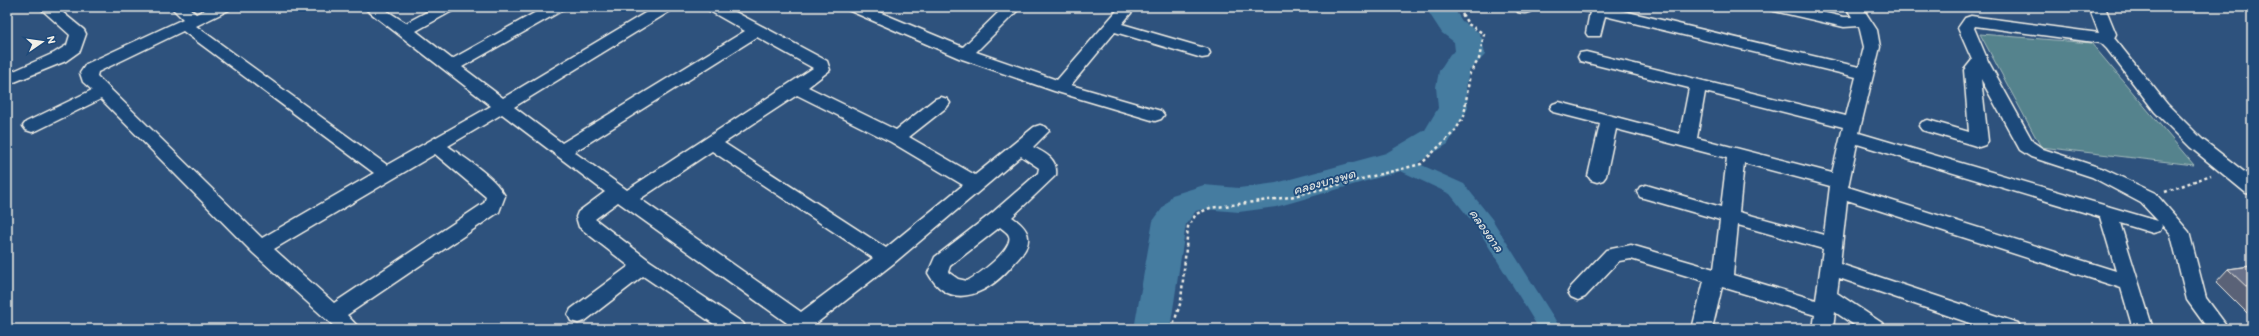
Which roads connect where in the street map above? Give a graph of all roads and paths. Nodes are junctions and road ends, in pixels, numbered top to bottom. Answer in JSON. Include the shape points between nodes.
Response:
{"nodes":[{"id":1,"x":47,"y":7,"type":"edge"},
{"id":2,"x":179,"y":7,"type":"edge"},
{"id":3,"x":223,"y":7,"type":"edge"},
{"id":4,"x":371,"y":7,"type":"edge"},
{"id":5,"x":448,"y":7,"type":"edge"},
{"id":6,"x":557,"y":7,"type":"edge"},
{"id":7,"x":666,"y":7,"type":"edge"},
{"id":8,"x":714,"y":7,"type":"edge"},
{"id":9,"x":854,"y":7,"type":"edge"},
{"id":10,"x":1013,"y":7,"type":"edge"},
{"id":11,"x":1128,"y":7,"type":"edge"},
{"id":12,"x":1458,"y":7,"type":"edge"},
{"id":13,"x":1776,"y":7,"type":"edge"},
{"id":14,"x":2097,"y":7,"type":"edge"},
{"id":15,"x":1592,"y":8,"type":"edge"},
{"id":16,"x":1859,"y":14,"type":"edge"},
{"id":17,"x":190,"y":23,"type":"junction"},
{"id":18,"x":1113,"y":26,"type":"junction"},
{"id":19,"x":405,"y":30,"type":"junction"},
{"id":20,"x":756,"y":31,"type":"junction"},
{"id":21,"x":1594,"y":33,"type":"dead end"},
{"id":22,"x":2106,"y":39,"type":"junction"},
{"id":23,"x":1202,"y":53,"type":"dead end"},
{"id":24,"x":965,"y":54,"type":"junction"},
{"id":25,"x":1586,"y":57,"type":"dead end"},
{"id":26,"x":1980,"y":61,"type":"junction"},
{"id":27,"x":451,"y":66,"type":"junction"},
{"id":28,"x":1865,"y":74,"type":"junction"},
{"id":29,"x":7,"y":80,"type":"edge"},
{"id":30,"x":1698,"y":85,"type":"junction"},
{"id":31,"x":795,"y":87,"type":"junction"},
{"id":32,"x":1060,"y":87,"type":"junction"},
{"id":33,"x":104,"y":91,"type":"junction"},
{"id":34,"x":941,"y":103,"type":"dead end"},
{"id":35,"x":501,"y":107,"type":"junction"},
{"id":36,"x":1559,"y":108,"type":"dead end"},
{"id":37,"x":1155,"y":115,"type":"dead end"},
{"id":38,"x":1609,"y":121,"type":"junction"},
{"id":39,"x":32,"y":126,"type":"dead end"},
{"id":40,"x":1928,"y":126,"type":"dead end"},
{"id":41,"x":1852,"y":130,"type":"junction"},
{"id":42,"x":1040,"y":131,"type":"dead end"},
{"id":43,"x":897,"y":138,"type":"junction"},
{"id":44,"x":1687,"y":142,"type":"junction"},
{"id":45,"x":712,"y":143,"type":"junction"},
{"id":46,"x":436,"y":145,"type":"junction"},
{"id":47,"x":1021,"y":148,"type":"junction"},
{"id":48,"x":561,"y":152,"type":"junction"},
{"id":49,"x":1736,"y":155,"type":"junction"},
{"id":50,"x":2229,"y":169,"type":"junction"},
{"id":51,"x":387,"y":174,"type":"junction"},
{"id":52,"x":1597,"y":176,"type":"dead end"},
{"id":53,"x":976,"y":184,"type":"junction"},
{"id":54,"x":1840,"y":186,"type":"junction"},
{"id":55,"x":2252,"y":188,"type":"edge"},
{"id":56,"x":1646,"y":192,"type":"dead end"},
{"id":57,"x":622,"y":196,"type":"junction"},
{"id":58,"x":2148,"y":198,"type":"junction"},
{"id":59,"x":2108,"y":213,"type":"junction"},
{"id":60,"x":1729,"y":216,"type":"junction"},
{"id":61,"x":999,"y":218,"type":"dead end"},
{"id":62,"x":2153,"y":226,"type":"dead end"},
{"id":63,"x":1833,"y":245,"type":"junction"},
{"id":64,"x":260,"y":248,"type":"junction"},
{"id":65,"x":887,"y":258,"type":"junction"},
{"id":66,"x":643,"y":266,"type":"junction"},
{"id":67,"x":1830,"y":268,"type":"junction"},
{"id":68,"x":1719,"y":278,"type":"junction"},
{"id":69,"x":2129,"y":283,"type":"junction"},
{"id":70,"x":1578,"y":292,"type":"dead end"},
{"id":71,"x":1825,"y":312,"type":"edge"},
{"id":72,"x":333,"y":314,"type":"junction"},
{"id":73,"x":578,"y":315,"type":"dead end"},
{"id":74,"x":797,"y":326,"type":"edge"},
{"id":75,"x":350,"y":329,"type":"edge"},
{"id":76,"x":736,"y":329,"type":"edge"},
{"id":77,"x":1172,"y":329,"type":"edge"},
{"id":78,"x":1702,"y":329,"type":"edge"},
{"id":79,"x":1875,"y":329,"type":"edge"},
{"id":80,"x":2011,"y":329,"type":"edge"},
{"id":81,"x":2143,"y":329,"type":"edge"},
{"id":82,"x":2219,"y":329,"type":"edge"}],
"edges":[{"from":1,"to":29,"type":"street","via":[[78,34],[74,47],[60,57]]},
{"from":2,"to":17,"type":"street"},
{"from":3,"to":17,"type":"street"},
{"from":4,"to":19,"type":"street"},
{"from":5,"to":19,"type":"street"},
{"from":6,"to":27,"type":"street"},
{"from":7,"to":35,"type":"street"},
{"from":8,"to":20,"type":"street"},
{"from":9,"to":24,"type":"street"},
{"from":10,"to":24,"type":"street"},
{"from":11,"to":18,"type":"street"},
{"from":12,"to":77,"type":"path","via":[[1468,24],[1484,34],[1479,59],[1470,73],[1464,116],[1455,132],[1420,164],[1290,197],[1210,208],[1196,214],[1188,227],[1180,301]]},
{"from":13,"to":16,"type":"street","via":[[1844,22]]},
{"from":14,"to":22,"type":"street","via":[[2108,34]]},
{"from":15,"to":21,"type":"street"},
{"from":15,"to":28,"type":"street"},
{"from":16,"to":28,"type":"street","via":[[1869,30],[1872,47]]},
{"from":17,"to":33,"type":"street","via":[[92,68],[88,73],[89,78]]},
{"from":17,"to":51,"type":"street"},
{"from":18,"to":23,"type":"street"},
{"from":18,"to":32,"type":"street"},
{"from":19,"to":27,"type":"street"},
{"from":20,"to":31,"type":"street","via":[[823,67]]},
{"from":20,"to":48,"type":"street"},
{"from":22,"to":26,"type":"street","via":[[1970,21],[1966,28]]},
{"from":22,"to":50,"type":"street","via":[[2122,55],[2161,108],[2196,143]]},
{"from":24,"to":32,"type":"street"},
{"from":25,"to":30,"type":"street"},
{"from":26,"to":40,"type":"street","via":[[1972,70],[1979,142]]},
{"from":26,"to":58,"type":"street","via":[[2026,146],[2037,153],[2098,173]]},
{"from":27,"to":35,"type":"street"},
{"from":28,"to":41,"type":"street"},
{"from":30,"to":41,"type":"street"},
{"from":30,"to":44,"type":"street"},
{"from":31,"to":43,"type":"street"},
{"from":31,"to":45,"type":"street"},
{"from":32,"to":37,"type":"street"},
{"from":33,"to":39,"type":"street"},
{"from":33,"to":64,"type":"street"},
{"from":34,"to":43,"type":"street"},
{"from":35,"to":46,"type":"street"},
{"from":35,"to":48,"type":"street"},
{"from":36,"to":38,"type":"street"},
{"from":38,"to":44,"type":"street"},
{"from":38,"to":52,"type":"street"},
{"from":41,"to":54,"type":"street"},
{"from":41,"to":59,"type":"street"},
{"from":42,"to":47,"type":"street"},
{"from":43,"to":53,"type":"street"},
{"from":44,"to":49,"type":"street"},
{"from":45,"to":57,"type":"street"},
{"from":45,"to":65,"type":"street"},
{"from":46,"to":51,"type":"street"},
{"from":46,"to":72,"type":"street","via":[[496,196],[492,207]]},
{"from":47,"to":53,"type":"street"},
{"from":47,"to":61,"type":"street","via":[[1041,159],[1048,167],[1047,175]]},
{"from":48,"to":57,"type":"street"},
{"from":49,"to":54,"type":"street"},
{"from":49,"to":60,"type":"street"},
{"from":50,"to":55,"type":"street"},
{"from":50,"to":58,"type":"path"},
{"from":51,"to":64,"type":"street"},
{"from":53,"to":65,"type":"street"},
{"from":54,"to":63,"type":"street"},
{"from":54,"to":69,"type":"street"},
{"from":56,"to":60,"type":"street"},
{"from":57,"to":66,"type":"street","via":[[590,212],[585,217],[586,222]]},
{"from":57,"to":74,"type":"street"},
{"from":58,"to":82,"type":"street","via":[[2180,232],[2197,300]]},
{"from":59,"to":62,"type":"street"},
{"from":59,"to":69,"type":"street"},
{"from":60,"to":63,"type":"street"},
{"from":60,"to":68,"type":"street"},
{"from":63,"to":67,"type":"street"},
{"from":64,"to":72,"type":"street"},
{"from":65,"to":74,"type":"street"},
{"from":66,"to":73,"type":"street"},
{"from":66,"to":76,"type":"street"},
{"from":67,"to":71,"type":"street"},
{"from":67,"to":80,"type":"street"},
{"from":68,"to":70,"type":"street","via":[[1638,253],[1625,252],[1613,255]]},
{"from":68,"to":71,"type":"street"},
{"from":68,"to":78,"type":"street"},
{"from":69,"to":81,"type":"street"},
{"from":71,"to":79,"type":"street"},
{"from":72,"to":75,"type":"street"}]}
